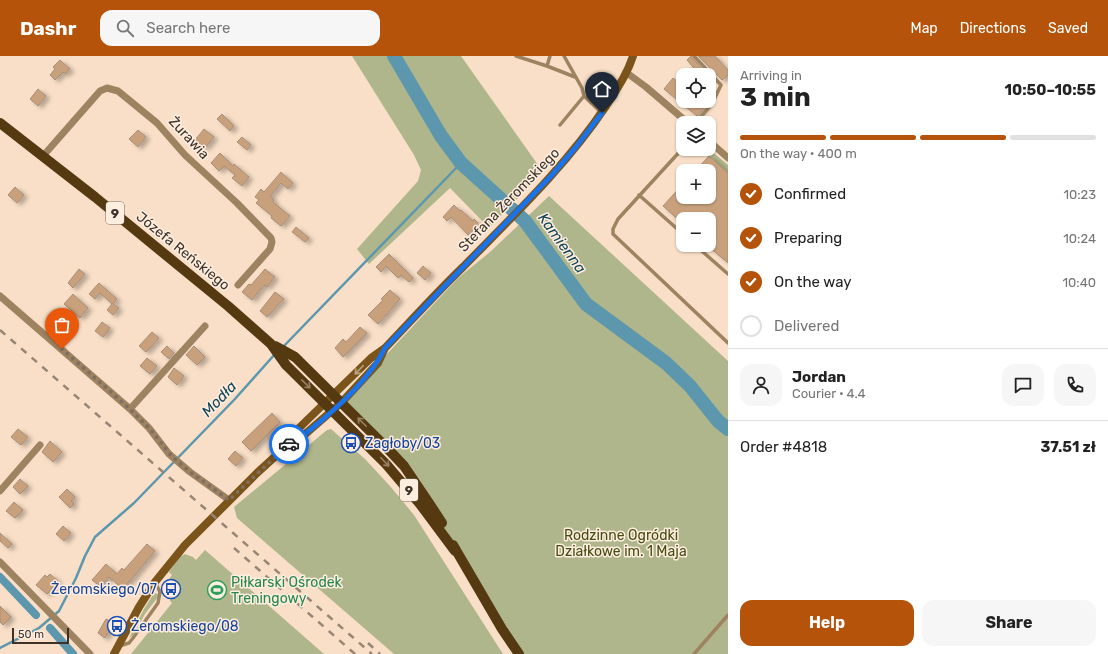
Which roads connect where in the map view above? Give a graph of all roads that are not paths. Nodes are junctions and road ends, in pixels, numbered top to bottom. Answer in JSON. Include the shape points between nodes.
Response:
{"nodes":[{"id":1,"x":516,"y":56,"type":"edge"},
{"id":2,"x":550,"y":56,"type":"edge"},
{"id":3,"x":564,"y":56,"type":"edge"},
{"id":4,"x":633,"y":56,"type":"edge"},
{"id":5,"x":694,"y":56,"type":"edge"},
{"id":6,"x":546,"y":66,"type":"junction"},
{"id":7,"x":627,"y":73,"type":"junction"},
{"id":8,"x":575,"y":77,"type":"junction"},
{"id":9,"x":584,"y":96,"type":"junction"},
{"id":10,"x":602,"y":113,"type":"junction"},
{"id":11,"x":680,"y":116,"type":"edge"},
{"id":12,"x":701,"y":116,"type":"edge"},
{"id":13,"x":0,"y":123,"type":"edge"},
{"id":14,"x":560,"y":125,"type":"dead end"},
{"id":15,"x":716,"y":147,"type":"edge"},
{"id":16,"x":43,"y":156,"type":"junction"},
{"id":17,"x":676,"y":156,"type":"edge"},
{"id":18,"x":728,"y":158,"type":"edge"},
{"id":19,"x":639,"y":195,"type":"junction"},
{"id":20,"x":676,"y":228,"type":"edge"},
{"id":21,"x":703,"y":252,"type":"edge"},
{"id":22,"x":728,"y":274,"type":"edge"},
{"id":23,"x":238,"y":285,"type":"dead end"},
{"id":24,"x":0,"y":296,"type":"edge"},
{"id":25,"x":205,"y":326,"type":"dead end"},
{"id":26,"x":728,"y":343,"type":"edge"},
{"id":27,"x":271,"y":344,"type":"junction"},
{"id":28,"x":385,"y":348,"type":"junction"},
{"id":29,"x":334,"y":395,"type":"junction"},
{"id":30,"x":342,"y":402,"type":"junction"},
{"id":31,"x":325,"y":403,"type":"junction"},
{"id":32,"x":130,"y":409,"type":"junction"},
{"id":33,"x":333,"y":411,"type":"junction"},
{"id":34,"x":291,"y":442,"type":"junction"},
{"id":35,"x":40,"y":445,"type":"dead end"},
{"id":36,"x":0,"y":491,"type":"edge"},
{"id":37,"x":229,"y":500,"type":"junction"},
{"id":38,"x":455,"y":551,"type":"junction"},
{"id":39,"x":0,"y":562,"type":"edge"},
{"id":40,"x":155,"y":582,"type":"junction"},
{"id":41,"x":728,"y":615,"type":"edge"},
{"id":42,"x":116,"y":650,"type":"edge"},
{"id":43,"x":90,"y":654,"type":"edge"},
{"id":44,"x":519,"y":654,"type":"edge"},
{"id":45,"x":694,"y":654,"type":"edge"}],
"edges":[{"from":1,"to":6,"type":"lane"},
{"from":2,"to":6,"type":"lane"},
{"from":3,"to":8,"type":"lane"},
{"from":4,"to":7,"type":"street","name":"Stefana Żeromskiego"},
{"from":5,"to":12,"type":"lane","via":[[720,85],[712,104]]},
{"from":6,"to":8,"type":"lane"},
{"from":7,"to":10,"type":"street","name":"Stefana Żeromskiego"},
{"from":7,"to":11,"type":"street"},
{"from":8,"to":9,"type":"lane"},
{"from":9,"to":10,"type":"lane"},
{"from":9,"to":14,"type":"lane"},
{"from":10,"to":28,"type":"street","name":"Stefana Żeromskiego","via":[[535,194]]},
{"from":13,"to":16,"type":"main road","name":"Józefa Reńskiego","number":"9"},
{"from":15,"to":18,"type":"street"},
{"from":16,"to":23,"type":"street","name":"Żurawia","via":[[100,91],[107,88],[118,91],[157,123],[185,155],[271,238],[270,249]]},
{"from":16,"to":27,"type":"main road","name":"Józefa Reńskiego","number":"9","via":[[201,283]]},
{"from":17,"to":19,"type":"lane"},
{"from":19,"to":20,"type":"lane"},
{"from":19,"to":26,"type":"lane","via":[[615,224],[613,234]]},
{"from":21,"to":22,"type":"lane"},
{"from":24,"to":32,"type":"street"},
{"from":25,"to":32,"type":"street"},
{"from":27,"to":29,"type":"main road","name":"Józefa Reńskiego","number":"9","via":[[295,357]]},
{"from":27,"to":31,"type":"main road","name":"Józefa Reńskiego","number":"9","one_way":true,"via":[[286,365]]},
{"from":28,"to":29,"type":"street","name":"Stefana Żeromskiego","one_way":true,"via":[[371,358]]},
{"from":28,"to":30,"type":"street","name":"Stefana Żeromskiego","via":[[378,363]]},
{"from":29,"to":30,"type":"main road","name":"Józefa Reńskiego","number":"9"},
{"from":29,"to":31,"type":"street","name":"Stefana Żeromskiego"},
{"from":30,"to":33,"type":"street","name":"Stefana Żeromskiego"},
{"from":38,"to":30,"type":"main road","number":"9","one_way":true,"via":[[431,506],[404,466]]},
{"from":31,"to":33,"type":"main road","name":"Józefa Reńskiego","number":"9"},
{"from":31,"to":34,"type":"street","name":"Stefana Żeromskiego","via":[[297,430]]},
{"from":32,"to":37,"type":"street","via":[[170,454]]},
{"from":33,"to":34,"type":"street","name":"Stefana Żeromskiego","via":[[303,436]]},
{"from":33,"to":38,"type":"main road","number":"9","one_way":true,"via":[[401,480]]},
{"from":34,"to":37,"type":"street","name":"Stefana Żeromskiego"},
{"from":35,"to":36,"type":"street"},
{"from":37,"to":40,"type":"street","name":"Stefana Żeromskiego","via":[[185,544]]},
{"from":38,"to":44,"type":"main road","number":"9"},
{"from":39,"to":43,"type":"street"},
{"from":40,"to":42,"type":"street","name":"Stefana Żeromskiego"},
{"from":40,"to":42,"type":"lane","via":[[160,592],[158,603],[134,638]]},
{"from":41,"to":45,"type":"lane"}]}
